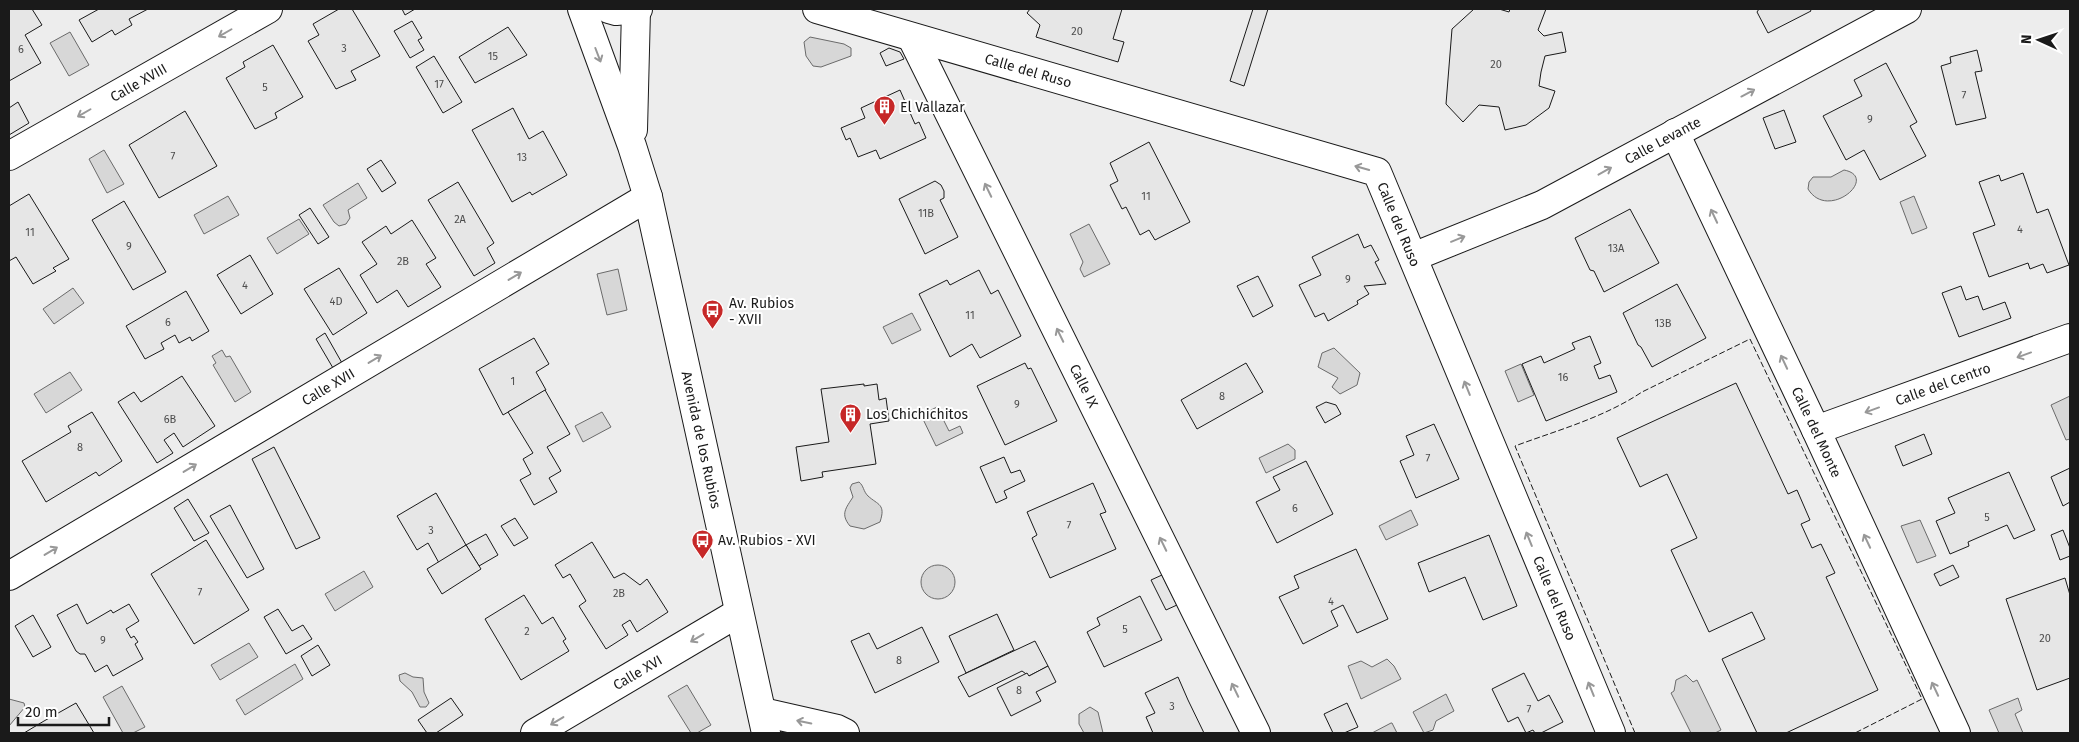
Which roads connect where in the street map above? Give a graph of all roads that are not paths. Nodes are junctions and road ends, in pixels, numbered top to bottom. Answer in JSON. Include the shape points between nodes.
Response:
{"nodes":[{"id":1,"x":268,"y":9,"type":"edge"},
{"id":2,"x":582,"y":9,"type":"edge"},
{"id":3,"x":628,"y":9,"type":"edge"},
{"id":4,"x":817,"y":9,"type":"edge"},
{"id":5,"x":1907,"y":9,"type":"edge"},
{"id":6,"x":912,"y":38,"type":"junction"},
{"id":7,"x":1675,"y":133,"type":"junction"},
{"id":8,"x":632,"y":146,"type":"junction"},
{"id":9,"x":9,"y":156,"type":"edge"},
{"id":10,"x":648,"y":197,"type":"junction"},
{"id":11,"x":1413,"y":257,"type":"junction"},
{"id":12,"x":2070,"y":338,"type":"edge"},
{"id":13,"x":1816,"y":430,"type":"junction"},
{"id":14,"x":9,"y":576,"type":"edge"},
{"id":15,"x":738,"y":613,"type":"junction"},
{"id":16,"x":764,"y":723,"type":"edge"},
{"id":17,"x":535,"y":733,"type":"edge"},
{"id":18,"x":845,"y":733,"type":"edge"},
{"id":19,"x":1256,"y":733,"type":"edge"},
{"id":20,"x":1611,"y":733,"type":"edge"},
{"id":21,"x":1956,"y":733,"type":"edge"}],
"edges":[{"from":1,"to":9,"type":"street","name":"Calle XVIII","one_way":true},
{"from":2,"to":8,"type":"street","name":"Avenida de los Rubios","one_way":true},
{"from":3,"to":8,"type":"street","name":"Avenida de los Rubios"},
{"from":4,"to":6,"type":"street","name":"Calle del Ruso"},
{"from":7,"to":5,"type":"street","name":"Calle Levante","one_way":true},
{"from":11,"to":6,"type":"street","name":"Calle del Ruso","one_way":true,"via":[[1377,172]]},
{"from":19,"to":6,"type":"street","name":"Calle IX","one_way":true},
{"from":11,"to":7,"type":"street","name":"Calle Levante","one_way":true,"via":[[1542,206]]},
{"from":13,"to":7,"type":"street","name":"Calle del Monte","one_way":true},
{"from":8,"to":10,"type":"street","name":"Avenida de los Rubios"},
{"from":14,"to":10,"type":"street","name":"Calle XVII","one_way":true},
{"from":10,"to":15,"type":"street","name":"Avenida de los Rubios"},
{"from":20,"to":11,"type":"street","name":"Calle del Ruso","one_way":true},
{"from":12,"to":13,"type":"street","name":"Calle del Centro","one_way":true},
{"from":21,"to":13,"type":"street","name":"Calle del Monte","one_way":true},
{"from":15,"to":16,"type":"street","name":"Avenida de los Rubios"},
{"from":15,"to":17,"type":"street","name":"Calle XVI","one_way":true},
{"from":18,"to":16,"type":"street","one_way":true,"via":[[837,729]]}]}
